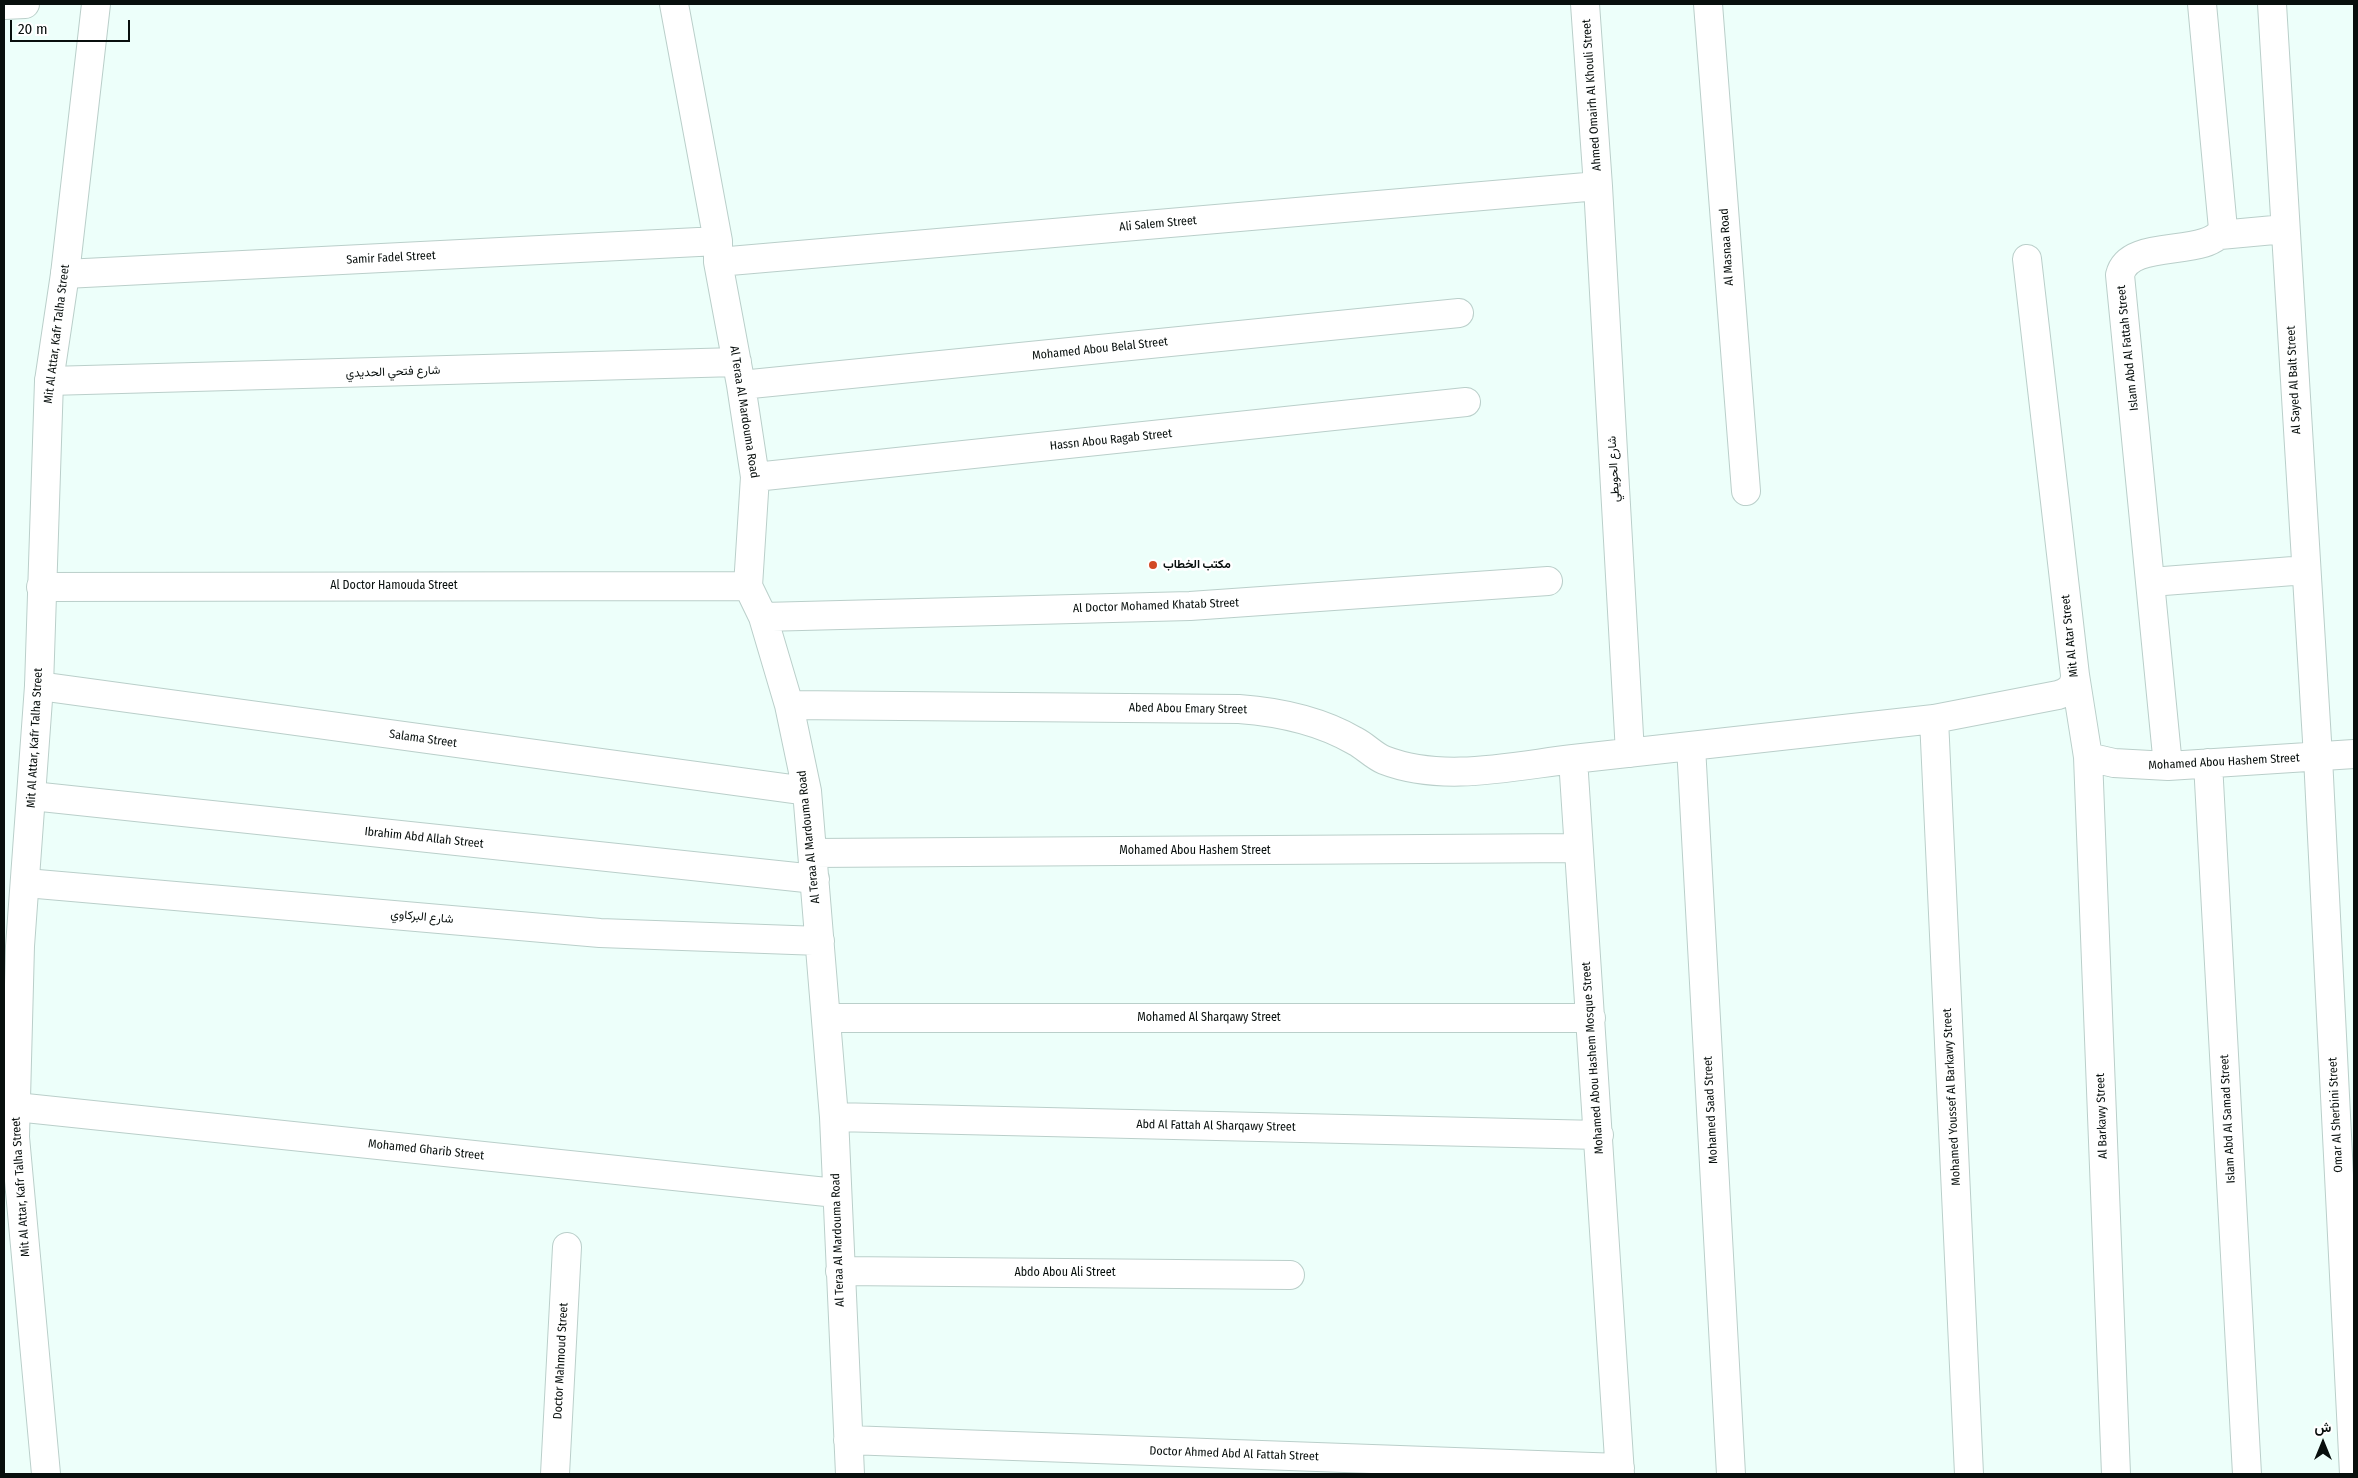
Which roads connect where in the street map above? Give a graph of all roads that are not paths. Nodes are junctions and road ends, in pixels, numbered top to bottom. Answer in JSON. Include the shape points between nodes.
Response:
{"nodes":[{"id":1,"x":25,"y":4,"type":"edge"},
{"id":2,"x":96,"y":4,"type":"edge"},
{"id":3,"x":674,"y":4,"type":"edge"},
{"id":4,"x":1585,"y":4,"type":"edge"},
{"id":5,"x":1708,"y":4,"type":"edge"},
{"id":6,"x":2202,"y":4,"type":"edge"},
{"id":7,"x":2272,"y":4,"type":"edge"},
{"id":8,"x":4,"y":5,"type":"edge"},
{"id":9,"x":1598,"y":186,"type":"junction"},
{"id":10,"x":2285,"y":229,"type":"junction"},
{"id":11,"x":2220,"y":235,"type":"junction"},
{"id":12,"x":718,"y":252,"type":"junction"},
{"id":13,"x":2027,"y":259,"type":"dead end"},
{"id":14,"x":65,"y":274,"type":"junction"},
{"id":15,"x":1459,"y":313,"type":"dead end"},
{"id":16,"x":739,"y":374,"type":"junction"},
{"id":17,"x":49,"y":381,"type":"junction"},
{"id":18,"x":1466,"y":402,"type":"dead end"},
{"id":19,"x":755,"y":477,"type":"junction"},
{"id":20,"x":1746,"y":491,"type":"dead end"},
{"id":21,"x":2306,"y":570,"type":"junction"},
{"id":22,"x":1548,"y":581,"type":"dead end"},
{"id":23,"x":2151,"y":582,"type":"junction"},
{"id":24,"x":748,"y":586,"type":"junction"},
{"id":25,"x":41,"y":587,"type":"junction"},
{"id":26,"x":763,"y":617,"type":"junction"},
{"id":27,"x":2075,"y":675,"type":"junction"},
{"id":28,"x":39,"y":686,"type":"junction"},
{"id":29,"x":789,"y":705,"type":"junction"},
{"id":30,"x":1934,"y":719,"type":"junction"},
{"id":31,"x":1691,"y":746,"type":"junction"},
{"id":32,"x":1630,"y":753,"type":"junction"},
{"id":33,"x":2354,"y":754,"type":"edge"},
{"id":34,"x":2088,"y":757,"type":"junction"},
{"id":35,"x":2318,"y":757,"type":"junction"},
{"id":36,"x":1573,"y":759,"type":"junction"},
{"id":37,"x":2208,"y":763,"type":"junction"},
{"id":38,"x":2168,"y":766,"type":"junction"},
{"id":39,"x":807,"y":791,"type":"junction"},
{"id":40,"x":32,"y":796,"type":"junction"},
{"id":41,"x":1578,"y":848,"type":"junction"},
{"id":42,"x":814,"y":866,"type":"junction"},
{"id":43,"x":26,"y":883,"type":"junction"},
{"id":44,"x":820,"y":941,"type":"junction"},
{"id":45,"x":12,"y":945,"type":"edge"},
{"id":46,"x":827,"y":1018,"type":"junction"},
{"id":47,"x":1590,"y":1018,"type":"junction"},
{"id":48,"x":16,"y":1107,"type":"junction"},
{"id":49,"x":834,"y":1117,"type":"junction"},
{"id":50,"x":1599,"y":1135,"type":"junction"},
{"id":51,"x":836,"y":1193,"type":"junction"},
{"id":52,"x":567,"y":1248,"type":"dead end"},
{"id":53,"x":840,"y":1272,"type":"junction"},
{"id":54,"x":1290,"y":1275,"type":"dead end"},
{"id":55,"x":848,"y":1440,"type":"junction"},
{"id":56,"x":1620,"y":1471,"type":"edge"},
{"id":57,"x":46,"y":1474,"type":"edge"},
{"id":58,"x":555,"y":1474,"type":"edge"},
{"id":59,"x":850,"y":1474,"type":"edge"},
{"id":60,"x":1731,"y":1474,"type":"edge"},
{"id":61,"x":1969,"y":1474,"type":"edge"},
{"id":62,"x":2116,"y":1474,"type":"edge"},
{"id":63,"x":2247,"y":1474,"type":"edge"},
{"id":64,"x":2354,"y":1474,"type":"edge"}],
"edges":[{"from":1,"to":8,"type":"street"},
{"from":2,"to":14,"type":"street","name":"Mit Al Attar, Kafr Talha Street"},
{"from":3,"to":12,"type":"street","name":"Al Teraa Al Mardouma Road"},
{"from":4,"to":9,"type":"street","name":"Ahmed Omairh Al Khouli Street"},
{"from":5,"to":20,"type":"street","name":"Al Masnaa Road"},
{"from":6,"to":11,"type":"street","via":[[2222,222]]},
{"from":7,"to":10,"type":"street","name":"Al Sayed Al Balt Street"},
{"from":9,"to":12,"type":"street","name":"Ali Salem Street"},
{"from":9,"to":32,"type":"street","name":"شارع الحويطي"},
{"from":10,"to":11,"type":"street","name":"Islam Abd Al Fattah Street"},
{"from":10,"to":21,"type":"street","name":"Al Sayed Al Balt Street"},
{"from":11,"to":23,"type":"street","name":"Islam Abd Al Fattah Street","via":[[2213,240],[2134,257],[2122,267],[2120,275]]},
{"from":12,"to":14,"type":"street","name":"Samir Fadel Street"},
{"from":12,"to":16,"type":"street","name":"Al Teraa Al Mardouma Road"},
{"from":13,"to":27,"type":"street","name":"Mit Al Atar Street"},
{"from":14,"to":17,"type":"street","name":"Mit Al Attar, Kafr Talha Street"},
{"from":15,"to":16,"type":"street","name":"Mohamed Abou Belal Street"},
{"from":16,"to":17,"type":"street","name":"شارع فتحي الحديدي"},
{"from":16,"to":19,"type":"street","name":"Al Teraa Al Mardouma Road"},
{"from":17,"to":25,"type":"street","name":"Mit Al Attar, Kafr Talha Street"},
{"from":18,"to":19,"type":"street","name":"Hassn Abou Ragab Street"},
{"from":19,"to":24,"type":"street","name":"Al Teraa Al Mardouma Road"},
{"from":21,"to":23,"type":"street"},
{"from":21,"to":35,"type":"street","name":"Al Sayed Al Balt Street"},
{"from":22,"to":26,"type":"street","name":"Al Doctor Mohamed Khatab Street","via":[[1190,606]]},
{"from":23,"to":38,"type":"street","name":"Islam Abd Al Fattah Street"},
{"from":24,"to":25,"type":"street","name":"Al Doctor Hamouda Street"},
{"from":24,"to":26,"type":"street","name":"Al Teraa Al Mardouma Road"},
{"from":25,"to":28,"type":"street","name":"Mit Al Attar, Kafr Talha Street"},
{"from":26,"to":29,"type":"street","name":"Al Teraa Al Mardouma Road"},
{"from":27,"to":30,"type":"street","name":"Mit Al Atar Street","via":[[2075,682],[2065,693]]},
{"from":27,"to":34,"type":"street"},
{"from":28,"to":39,"type":"street","name":"Salama Street"},
{"from":28,"to":40,"type":"street","name":"Mit Al Attar, Kafr Talha Street"},
{"from":29,"to":36,"type":"street","name":"Abed Abou Emary Street","via":[[1248,709],[1295,716],[1326,726],[1382,759],[1429,770],[1476,770]]},
{"from":29,"to":39,"type":"street","name":"Al Teraa Al Mardouma Road"},
{"from":30,"to":31,"type":"street","name":"Mit Al Atar Street"},
{"from":30,"to":61,"type":"street","name":"Mohamed Youssef Al Barkawy Street"},
{"from":31,"to":32,"type":"street"},
{"from":31,"to":60,"type":"street","name":"Mohamed Saad Street"},
{"from":32,"to":36,"type":"street"},
{"from":33,"to":35,"type":"street","name":"Mohamed Abou Hashem Street"},
{"from":34,"to":38,"type":"street","name":"Mohamed Abou Hashem Street","via":[[2114,763]]},
{"from":34,"to":62,"type":"street","name":"Al Barkawy Street"},
{"from":35,"to":37,"type":"street","name":"Mohamed Abou Hashem Street"},
{"from":35,"to":64,"type":"street","name":"Omar Al Sherbini Street"},
{"from":36,"to":41,"type":"street","name":"Mohamed Abou Hashem Mosque Street"},
{"from":37,"to":38,"type":"street","name":"Mohamed Abou Hashem Street"},
{"from":37,"to":63,"type":"street","name":"Islam Abd Al Samad Street"},
{"from":39,"to":42,"type":"street","name":"Al Teraa Al Mardouma Road"},
{"from":40,"to":42,"type":"street","name":"Ibrahim Abd Allah Street"},
{"from":40,"to":43,"type":"street","name":"Mit Al Attar, Kafr Talha Street"},
{"from":41,"to":42,"type":"street","name":"Mohamed Abou Hashem Street"},
{"from":41,"to":47,"type":"street","name":"Mohamed Abou Hashem Mosque Street"},
{"from":42,"to":44,"type":"street","name":"Al Teraa Al Mardouma Road"},
{"from":43,"to":44,"type":"street","name":"شارع البركاوي","via":[[600,933]]},
{"from":43,"to":45,"type":"street","name":"Mit Al Attar, Kafr Talha Street"},
{"from":44,"to":46,"type":"street","name":"Al Teraa Al Mardouma Road"},
{"from":45,"to":48,"type":"street","name":"Mit Al Attar, Kafr Talha Street"},
{"from":46,"to":47,"type":"street","name":"Mohamed Al Sharqawy Street"},
{"from":46,"to":49,"type":"street","name":"Al Teraa Al Mardouma Road"},
{"from":47,"to":50,"type":"street","name":"Mohamed Abou Hashem Mosque Street"},
{"from":48,"to":51,"type":"street","name":"Mohamed Gharib Street"},
{"from":48,"to":57,"type":"street","name":"Mit Al Attar, Kafr Talha Street","via":[[15,1137]]},
{"from":49,"to":50,"type":"street","name":"Abd Al Fattah Al Sharqawy Street"},
{"from":49,"to":51,"type":"street","name":"Al Teraa Al Mardouma Road"},
{"from":50,"to":56,"type":"street","name":"Mohamed Abou Hashem Mosque Street"},
{"from":51,"to":53,"type":"street","name":"Al Teraa Al Mardouma Road"},
{"from":52,"to":58,"type":"street","name":"Doctor Mahmoud Street"},
{"from":53,"to":54,"type":"street","name":"Abdo Abou Ali Street"},
{"from":53,"to":55,"type":"street","name":"Al Teraa Al Mardouma Road"},
{"from":55,"to":56,"type":"street","name":"Doctor Ahmed Abd Al Fattah Street"},
{"from":55,"to":59,"type":"street","name":"Al Teraa Al Mardouma Road"}]}
